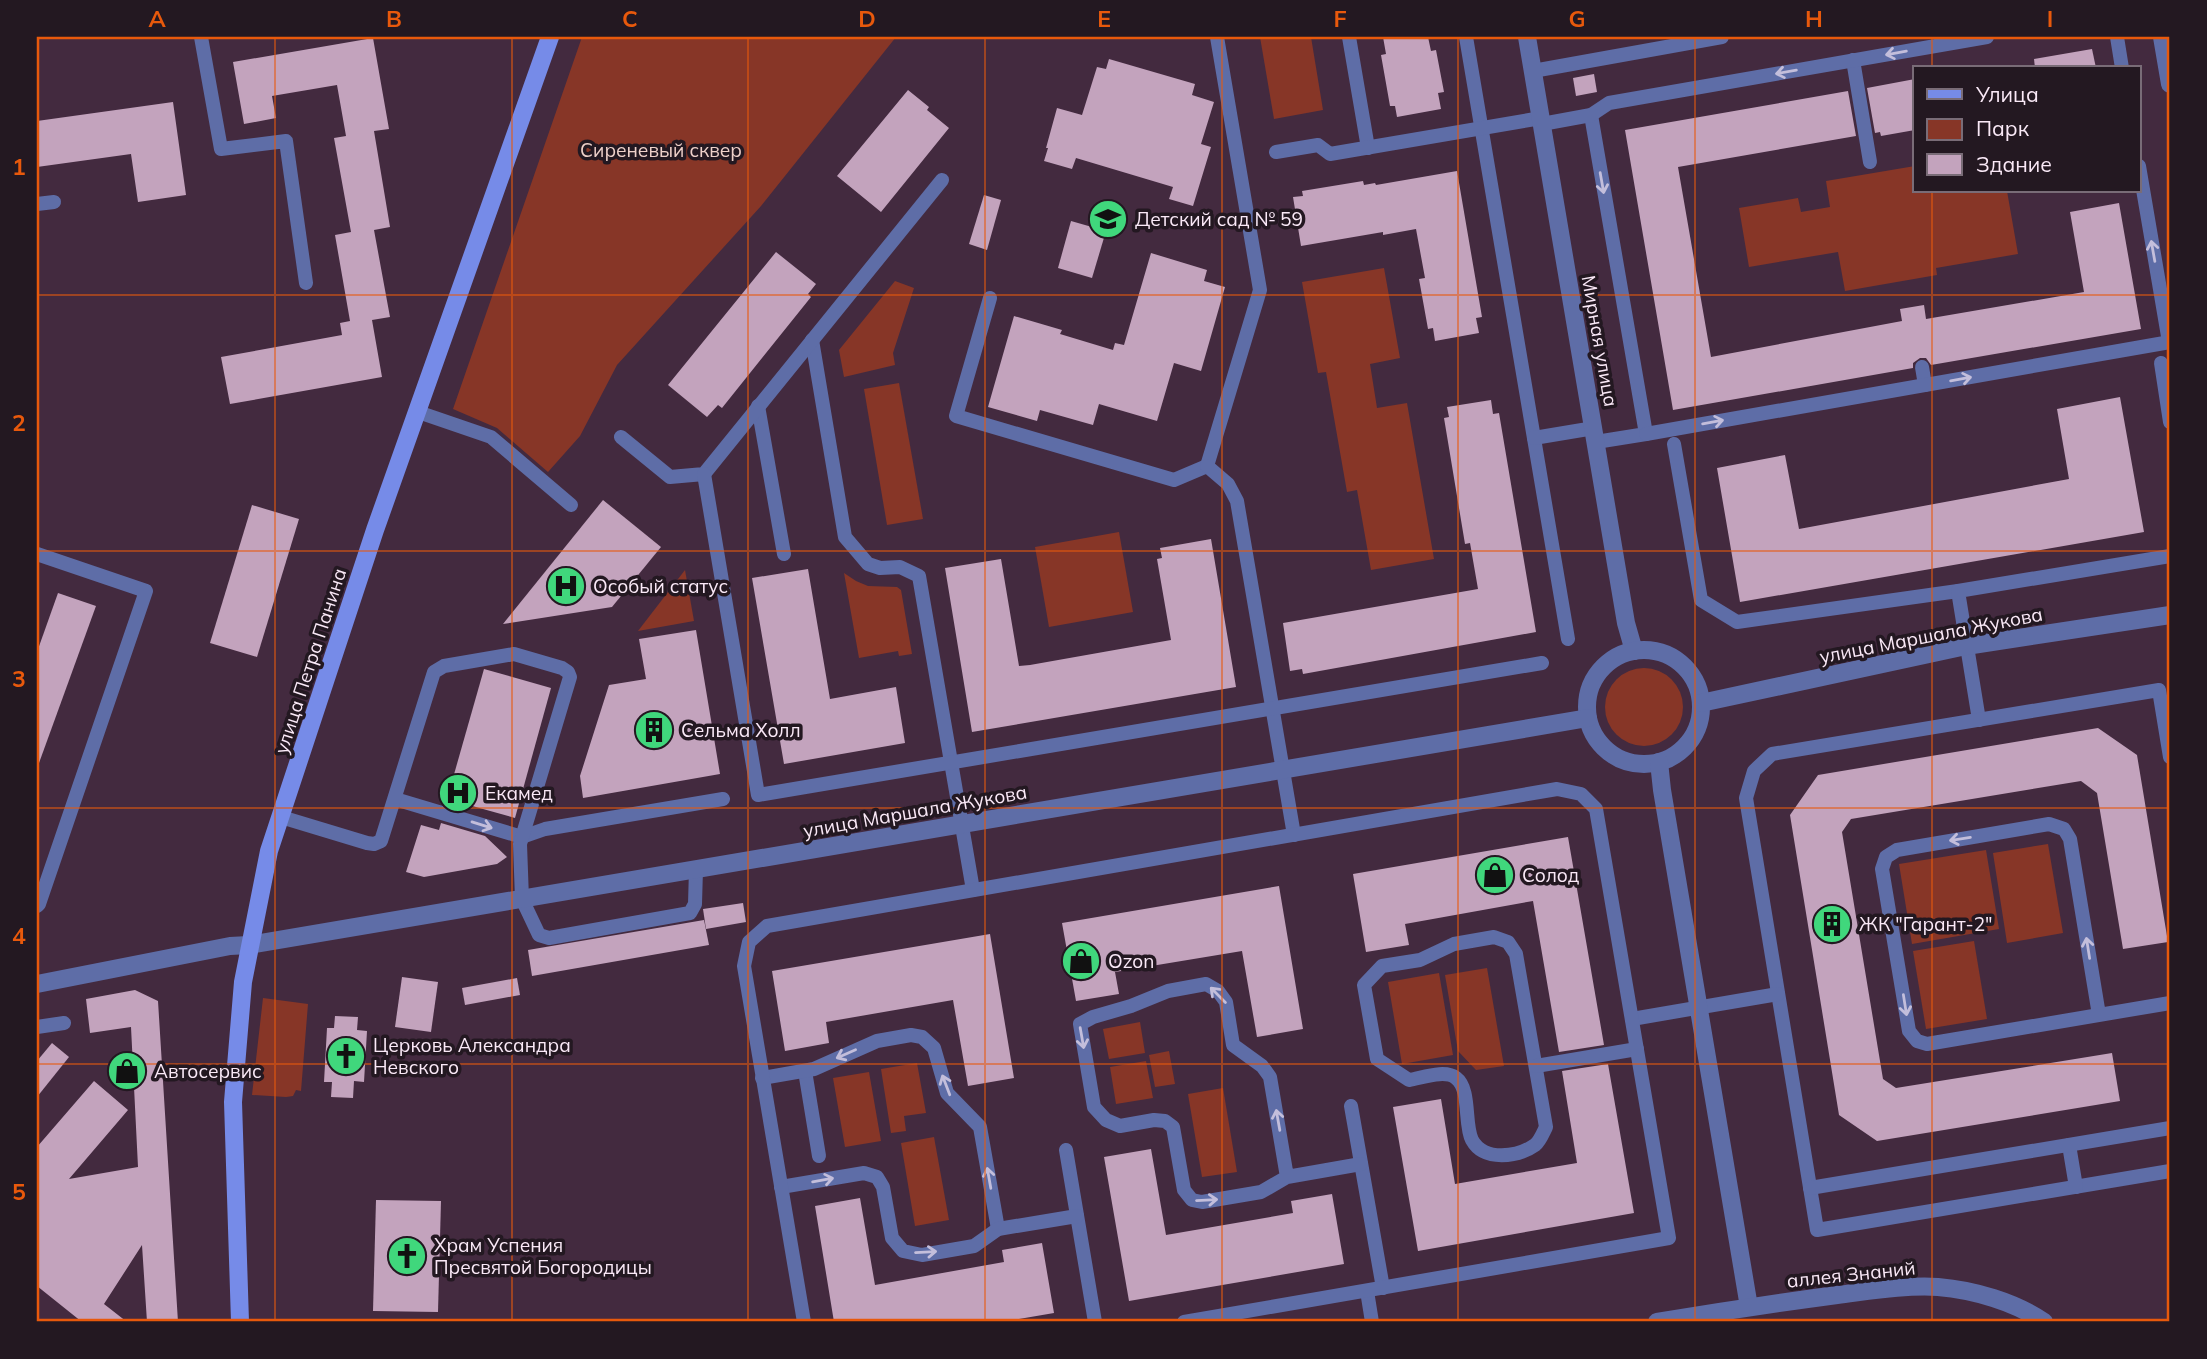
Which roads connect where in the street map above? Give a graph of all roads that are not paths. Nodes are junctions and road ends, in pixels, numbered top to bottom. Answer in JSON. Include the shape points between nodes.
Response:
{"nodes":[{"id":1,"x":201,"y":37,"type":"edge"},
{"id":2,"x":550,"y":37,"type":"edge"},
{"id":3,"x":1217,"y":37,"type":"edge"},
{"id":4,"x":1349,"y":37,"type":"edge"},
{"id":5,"x":1466,"y":37,"type":"edge"},
{"id":6,"x":1527,"y":37,"type":"edge"},
{"id":7,"x":1721,"y":37,"type":"edge"},
{"id":8,"x":1987,"y":37,"type":"edge"},
{"id":9,"x":2117,"y":37,"type":"edge"},
{"id":10,"x":2162,"y":37,"type":"edge"},
{"id":11,"x":1853,"y":60,"type":"junction"},
{"id":12,"x":2122,"y":66,"type":"edge"},
{"id":13,"x":1533,"y":71,"type":"junction"},
{"id":14,"x":2170,"y":85,"type":"edge"},
{"id":15,"x":1591,"y":115,"type":"junction"},
{"id":16,"x":1541,"y":121,"type":"junction"},
{"id":17,"x":1481,"y":128,"type":"junction"},
{"id":18,"x":1368,"y":148,"type":"junction"},
{"id":19,"x":1276,"y":152,"type":"dead end"},
{"id":20,"x":1870,"y":162,"type":"dead end"},
{"id":21,"x":2140,"y":172,"type":"edge"},
{"id":22,"x":942,"y":180,"type":"dead end"},
{"id":23,"x":54,"y":202,"type":"dead end"},
{"id":24,"x":37,"y":204,"type":"edge"},
{"id":25,"x":306,"y":283,"type":"dead end"},
{"id":26,"x":990,"y":298,"type":"dead end"},
{"id":27,"x":811,"y":340,"type":"junction"},
{"id":28,"x":2170,"y":342,"type":"edge"},
{"id":29,"x":2161,"y":363,"type":"dead end"},
{"id":30,"x":1922,"y":367,"type":"dead end"},
{"id":31,"x":1925,"y":385,"type":"junction"},
{"id":32,"x":758,"y":406,"type":"junction"},
{"id":33,"x":418,"y":412,"type":"junction"},
{"id":34,"x":2170,"y":422,"type":"edge"},
{"id":35,"x":1646,"y":433,"type":"junction"},
{"id":36,"x":1595,"y":435,"type":"junction"},
{"id":37,"x":621,"y":437,"type":"dead end"},
{"id":38,"x":1534,"y":438,"type":"junction"},
{"id":39,"x":1674,"y":444,"type":"dead end"},
{"id":40,"x":1208,"y":466,"type":"junction"},
{"id":41,"x":704,"y":474,"type":"junction"},
{"id":42,"x":572,"y":505,"type":"dead end"},
{"id":43,"x":37,"y":554,"type":"edge"},
{"id":44,"x":783,"y":554,"type":"dead end"},
{"id":45,"x":2170,"y":556,"type":"edge"},
{"id":46,"x":1958,"y":591,"type":"junction"},
{"id":47,"x":2170,"y":615,"type":"edge"},
{"id":48,"x":1568,"y":639,"type":"dead end"},
{"id":49,"x":1966,"y":646,"type":"junction"},
{"id":50,"x":1634,"y":651,"type":"junction"},
{"id":51,"x":1542,"y":663,"type":"dead end"},
{"id":52,"x":2165,"y":689,"type":"edge"},
{"id":53,"x":1701,"y":703,"type":"junction"},
{"id":54,"x":1273,"y":710,"type":"junction"},
{"id":55,"x":1588,"y":718,"type":"junction"},
{"id":56,"x":1979,"y":720,"type":"junction"},
{"id":57,"x":2170,"y":757,"type":"edge"},
{"id":58,"x":1659,"y":762,"type":"junction"},
{"id":59,"x":951,"y":763,"type":"junction"},
{"id":60,"x":1283,"y":769,"type":"junction"},
{"id":61,"x":395,"y":799,"type":"junction"},
{"id":62,"x":723,"y":799,"type":"dead end"},
{"id":63,"x":281,"y":817,"type":"junction"},
{"id":64,"x":961,"y":824,"type":"junction"},
{"id":65,"x":1294,"y":835,"type":"junction"},
{"id":66,"x":522,"y":837,"type":"junction"},
{"id":67,"x":696,"y":869,"type":"junction"},
{"id":68,"x":973,"y":890,"type":"junction"},
{"id":69,"x":523,"y":899,"type":"junction"},
{"id":70,"x":37,"y":906,"type":"edge"},
{"id":71,"x":249,"y":945,"type":"junction"},
{"id":72,"x":39,"y":980,"type":"edge"},
{"id":73,"x":1778,"y":994,"type":"junction"},
{"id":74,"x":2170,"y":1003,"type":"edge"},
{"id":75,"x":1698,"y":1008,"type":"junction"},
{"id":76,"x":2099,"y":1015,"type":"junction"},
{"id":77,"x":1632,"y":1019,"type":"junction"},
{"id":78,"x":64,"y":1023,"type":"dead end"},
{"id":79,"x":37,"y":1027,"type":"edge"},
{"id":80,"x":1637,"y":1049,"type":"junction"},
{"id":81,"x":1536,"y":1066,"type":"junction"},
{"id":82,"x":805,"y":1071,"type":"junction"},
{"id":83,"x":762,"y":1078,"type":"junction"},
{"id":84,"x":1351,"y":1106,"type":"dead end"},
{"id":85,"x":2170,"y":1128,"type":"edge"},
{"id":86,"x":2068,"y":1144,"type":"junction"},
{"id":87,"x":1066,"y":1150,"type":"dead end"},
{"id":88,"x":819,"y":1156,"type":"dead end"},
{"id":89,"x":1361,"y":1164,"type":"junction"},
{"id":90,"x":2170,"y":1171,"type":"edge"},
{"id":91,"x":1287,"y":1177,"type":"junction"},
{"id":92,"x":781,"y":1187,"type":"junction"},
{"id":93,"x":2076,"y":1187,"type":"junction"},
{"id":94,"x":1810,"y":1188,"type":"junction"},
{"id":95,"x":1077,"y":1216,"type":"junction"},
{"id":96,"x":998,"y":1229,"type":"junction"},
{"id":97,"x":1382,"y":1288,"type":"junction"},
{"id":98,"x":1367,"y":1291,"type":"junction"},
{"id":99,"x":1749,"y":1307,"type":"junction"},
{"id":100,"x":240,"y":1322,"type":"edge"},
{"id":101,"x":804,"y":1322,"type":"edge"},
{"id":102,"x":1095,"y":1322,"type":"edge"},
{"id":103,"x":1184,"y":1322,"type":"edge"},
{"id":104,"x":1372,"y":1322,"type":"edge"},
{"id":105,"x":1657,"y":1322,"type":"edge"},
{"id":106,"x":2044,"y":1322,"type":"edge"}],
"edges":[{"from":1,"to":25,"type":"lane","via":[[221,149],[286,141]]},
{"from":2,"to":33,"type":"main road","name":"улица Петра Панина"},
{"from":3,"to":40,"type":"lane","via":[[1260,290]]},
{"from":4,"to":18,"type":"lane"},
{"from":5,"to":17,"type":"lane"},
{"from":6,"to":13,"type":"street","name":"Мирная улица"},
{"from":7,"to":13,"type":"lane"},
{"from":8,"to":11,"type":"lane","one_way":true},
{"from":9,"to":12,"type":"lane"},
{"from":10,"to":14,"type":"street"},
{"from":11,"to":15,"type":"lane","one_way":true,"via":[[1609,103]]},
{"from":11,"to":20,"type":"lane"},
{"from":13,"to":16,"type":"street","name":"Мирная улица"},
{"from":15,"to":16,"type":"lane"},
{"from":15,"to":35,"type":"lane","one_way":true},
{"from":16,"to":17,"type":"lane"},
{"from":16,"to":36,"type":"street","name":"Мирная улица"},
{"from":17,"to":18,"type":"lane"},
{"from":17,"to":38,"type":"lane"},
{"from":18,"to":19,"type":"lane","via":[[1330,154],[1318,145]]},
{"from":28,"to":21,"type":"lane","one_way":true},
{"from":22,"to":27,"type":"lane"},
{"from":23,"to":24,"type":"lane"},
{"from":26,"to":40,"type":"lane","via":[[956,416],[1174,480]]},
{"from":27,"to":32,"type":"lane"},
{"from":27,"to":59,"type":"lane","via":[[845,537],[868,564],[901,567],[919,576]]},
{"from":31,"to":28,"type":"lane","one_way":true},
{"from":29,"to":34,"type":"lane"},
{"from":30,"to":31,"type":"lane"},
{"from":35,"to":31,"type":"lane","one_way":true},
{"from":32,"to":41,"type":"lane"},
{"from":32,"to":44,"type":"lane"},
{"from":33,"to":42,"type":"lane","via":[[491,437]]},
{"from":33,"to":63,"type":"main road","name":"улица Петра Панина"},
{"from":35,"to":36,"type":"lane"},
{"from":36,"to":38,"type":"lane"},
{"from":36,"to":50,"type":"street","name":"Мирная улица"},
{"from":37,"to":41,"type":"lane","via":[[670,477]]},
{"from":38,"to":48,"type":"lane"},
{"from":39,"to":46,"type":"lane","via":[[1701,600],[1737,622]]},
{"from":40,"to":54,"type":"lane","via":[[1228,484],[1237,500]]},
{"from":41,"to":59,"type":"lane","via":[[758,795]]},
{"from":43,"to":70,"type":"lane","via":[[146,591]]},
{"from":45,"to":46,"type":"lane"},
{"from":46,"to":49,"type":"lane"},
{"from":47,"to":49,"type":"street","name":"улица Маршала Жукова"},
{"from":49,"to":53,"type":"street","name":"улица Маршала Жукова"},
{"from":49,"to":56,"type":"lane"},
{"from":50,"to":53,"type":"street","via":[[1656,651],[1677,660],[1695,681]]},
{"from":50,"to":55,"type":"street","via":[[1613,659],[1597,674],[1588,694]]},
{"from":51,"to":54,"type":"lane"},
{"from":52,"to":56,"type":"lane"},
{"from":52,"to":57,"type":"lane"},
{"from":53,"to":58,"type":"street","via":[[1690,740]]},
{"from":54,"to":59,"type":"lane"},
{"from":54,"to":60,"type":"lane"},
{"from":55,"to":58,"type":"street","via":[[1599,742],[1616,756],[1643,764]]},
{"from":55,"to":60,"type":"street","name":"улица Маршала Жукова"},
{"from":56,"to":73,"type":"lane","via":[[1772,754],[1754,771],[1746,799]]},
{"from":58,"to":75,"type":"street"},
{"from":59,"to":64,"type":"lane"},
{"from":60,"to":64,"type":"street","name":"улица Маршала Жукова"},
{"from":60,"to":65,"type":"lane"},
{"from":61,"to":63,"type":"lane","via":[[381,841],[374,844]]},
{"from":61,"to":66,"type":"lane","one_way":true},
{"from":61,"to":66,"type":"lane","via":[[434,671],[514,654],[562,668],[570,677]]},
{"from":62,"to":66,"type":"lane","via":[[544,829]]},
{"from":63,"to":71,"type":"main road","name":"улица Петра Панина"},
{"from":64,"to":67,"type":"street","name":"улица Маршала Жукова"},
{"from":64,"to":68,"type":"lane"},
{"from":65,"to":68,"type":"lane"},
{"from":65,"to":77,"type":"lane","via":[[1557,789],[1581,794],[1596,809]]},
{"from":66,"to":69,"type":"lane"},
{"from":67,"to":69,"type":"street","name":"улица Маршала Жукова"},
{"from":67,"to":69,"type":"lane","via":[[695,904],[690,913],[549,938],[537,932]]},
{"from":68,"to":83,"type":"lane","via":[[767,926],[749,942],[744,967]]},
{"from":69,"to":71,"type":"street","name":"улица Маршала Жукова"},
{"from":71,"to":72,"type":"street","name":"улица Маршала Жукова"},
{"from":71,"to":100,"type":"main road","name":"улица Петра Панина","via":[[233,1102]]},
{"from":73,"to":75,"type":"lane"},
{"from":73,"to":94,"type":"lane"},
{"from":74,"to":76,"type":"lane"},
{"from":75,"to":77,"type":"lane"},
{"from":75,"to":99,"type":"street"},
{"from":76,"to":76,"type":"lane","one_way":true,"via":[[2070,839],[2064,829],[2049,824],[1897,850],[1886,857],[1882,869],[1909,1031],[1917,1041],[1927,1044]]},
{"from":77,"to":80,"type":"lane"},
{"from":78,"to":79,"type":"lane"},
{"from":80,"to":81,"type":"lane"},
{"from":80,"to":97,"type":"lane","via":[[1669,1238]]},
{"from":81,"to":81,"type":"lane","via":[[1517,954],[1508,942],[1494,937],[1454,944],[1420,960],[1382,966],[1364,985],[1377,1059],[1409,1080],[1446,1074],[1457,1078],[1472,1140],[1482,1150],[1499,1156],[1521,1153],[1538,1144],[1546,1127]]},
{"from":82,"to":83,"type":"lane"},
{"from":82,"to":88,"type":"lane"},
{"from":96,"to":82,"type":"lane","one_way":true,"via":[[980,1126],[947,1093],[934,1048],[922,1037],[877,1041]]},
{"from":83,"to":92,"type":"lane"},
{"from":84,"to":89,"type":"lane"},
{"from":85,"to":86,"type":"lane"},
{"from":86,"to":93,"type":"lane"},
{"from":86,"to":94,"type":"lane"},
{"from":87,"to":95,"type":"lane"},
{"from":89,"to":91,"type":"lane"},
{"from":89,"to":97,"type":"lane"},
{"from":90,"to":93,"type":"lane"},
{"from":91,"to":91,"type":"lane","one_way":true,"via":[[1270,1077],[1234,1045],[1226,1002],[1218,991],[1206,984],[1168,991],[1080,1024],[1094,1107],[1107,1121],[1120,1126],[1154,1120],[1173,1127],[1184,1190],[1192,1200],[1261,1192]]},
{"from":92,"to":96,"type":"lane","one_way":true,"via":[[864,1173],[877,1177],[883,1187],[891,1238],[904,1251],[922,1255],[974,1246]]},
{"from":92,"to":101,"type":"lane"},
{"from":93,"to":94,"type":"lane","via":[[1817,1230]]},
{"from":95,"to":96,"type":"lane"},
{"from":95,"to":102,"type":"lane"},
{"from":97,"to":98,"type":"lane"},
{"from":98,"to":103,"type":"lane"},
{"from":98,"to":104,"type":"lane"},
{"from":99,"to":105,"type":"street","name":"аллея Знаний"},
{"from":99,"to":106,"type":"street","name":"аллея Знаний","via":[[1938,1287],[2000,1301]]}]}
